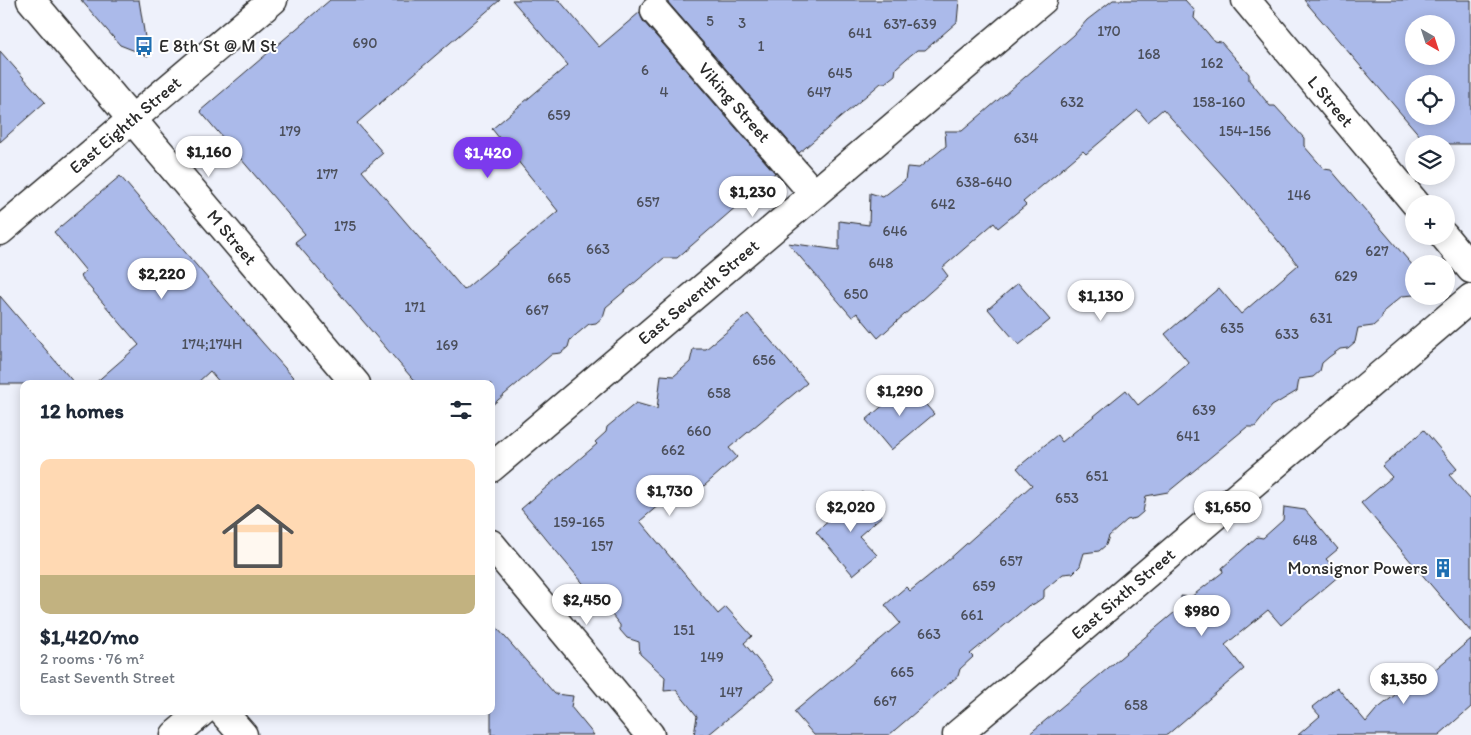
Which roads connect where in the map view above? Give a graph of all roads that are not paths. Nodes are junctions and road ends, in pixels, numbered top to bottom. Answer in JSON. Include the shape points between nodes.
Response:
{"nodes":[{"id":1,"x":30,"y":0,"type":"edge"},
{"id":2,"x":273,"y":0,"type":"edge"},
{"id":3,"x":1043,"y":0,"type":"edge"},
{"id":4,"x":1246,"y":0,"type":"edge"},
{"id":5,"x":655,"y":11,"type":"dead end"},
{"id":6,"x":132,"y":120,"type":"junction"},
{"id":7,"x":814,"y":194,"type":"junction"},
{"id":8,"x":1408,"y":195,"type":"edge"},
{"id":9,"x":0,"y":231,"type":"edge"},
{"id":10,"x":1451,"y":245,"type":"edge"},
{"id":11,"x":1471,"y":269,"type":"edge"},
{"id":12,"x":1471,"y":298,"type":"edge"},
{"id":13,"x":353,"y":380,"type":"edge"},
{"id":14,"x":495,"y":465,"type":"edge"},
{"id":15,"x":495,"y":549,"type":"edge"},
{"id":16,"x":198,"y":715,"type":"edge"},
{"id":17,"x":226,"y":715,"type":"edge"},
{"id":18,"x":175,"y":735,"type":"edge"},
{"id":19,"x":243,"y":735,"type":"edge"},
{"id":20,"x":650,"y":735,"type":"edge"},
{"id":21,"x":957,"y":735,"type":"edge"}],
"edges":[{"from":1,"to":6,"type":"street","name":"M Street"},
{"from":2,"to":6,"type":"street","name":"East Eighth Street"},
{"from":3,"to":7,"type":"street","name":"East Seventh Street"},
{"from":4,"to":8,"type":"street","name":"L Street"},
{"from":5,"to":7,"type":"street","name":"Viking Street"},
{"from":6,"to":9,"type":"street","name":"East Eighth Street"},
{"from":6,"to":13,"type":"street","name":"M Street"},
{"from":7,"to":14,"type":"street","name":"East Seventh Street"},
{"from":10,"to":11,"type":"street"},
{"from":12,"to":21,"type":"street","name":"East Sixth Street"},
{"from":15,"to":20,"type":"street"},
{"from":16,"to":18,"type":"street"},
{"from":17,"to":19,"type":"street"}]}
